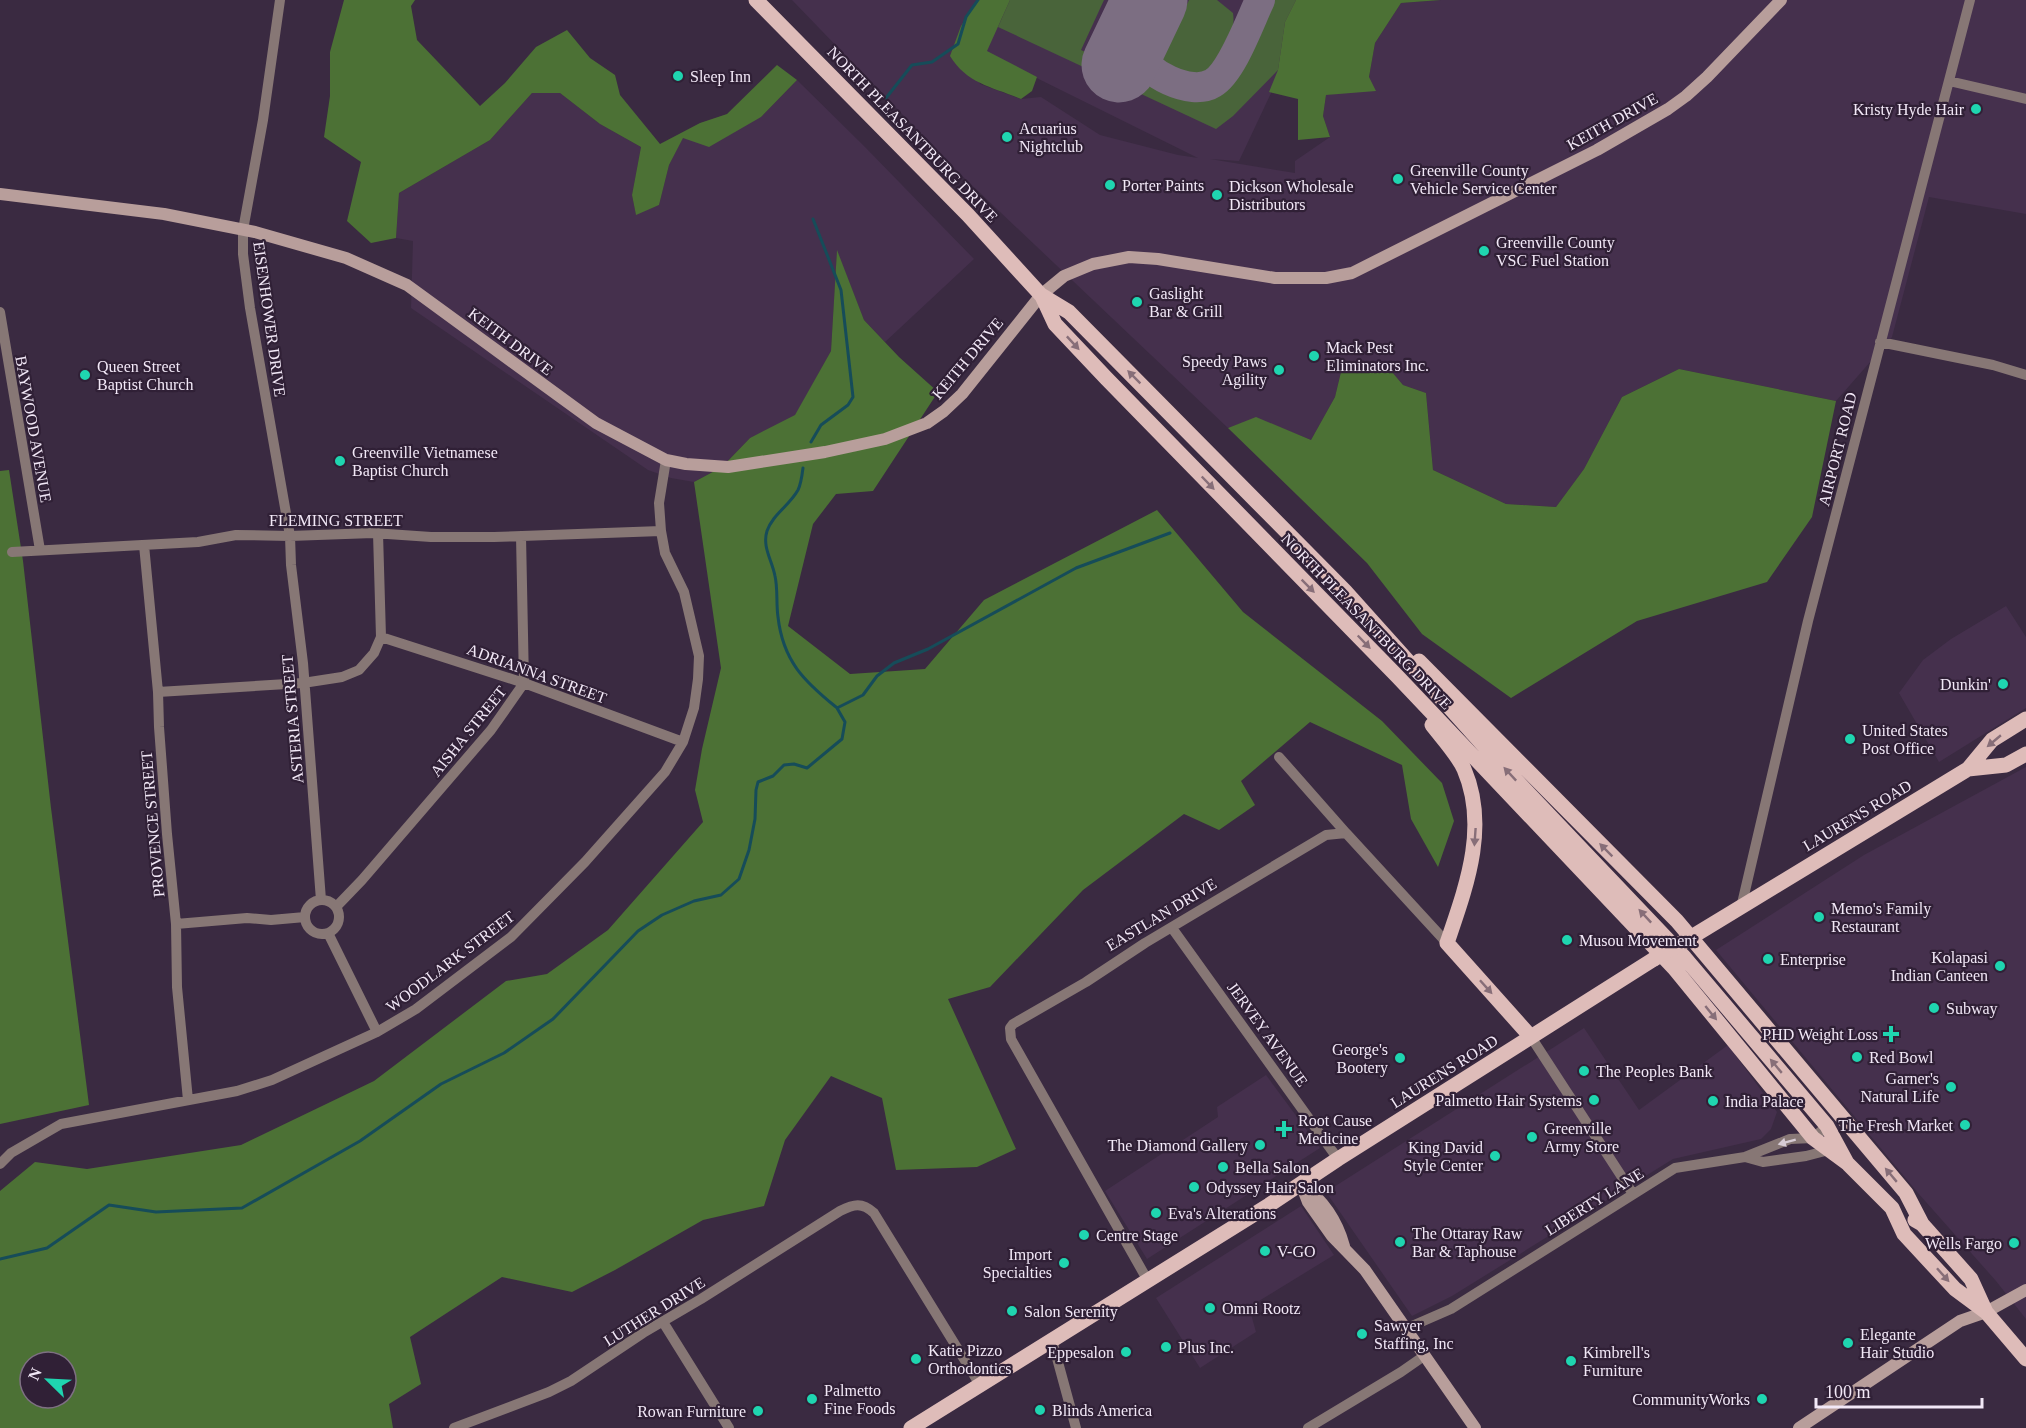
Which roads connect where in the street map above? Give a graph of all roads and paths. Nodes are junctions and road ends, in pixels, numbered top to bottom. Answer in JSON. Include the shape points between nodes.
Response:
{"nodes":[{"id":1,"x":280,"y":0,"type":"edge"},
{"id":2,"x":756,"y":0,"type":"edge"},
{"id":3,"x":1780,"y":0,"type":"edge"},
{"id":4,"x":1970,"y":0,"type":"edge"},
{"id":5,"x":1949,"y":81,"type":"junction"},
{"id":6,"x":2026,"y":99,"type":"edge"},
{"id":7,"x":0,"y":194,"type":"edge"},
{"id":8,"x":243,"y":230,"type":"junction"},
{"id":9,"x":1041,"y":295,"type":"junction"},
{"id":10,"x":0,"y":312,"type":"edge"},
{"id":11,"x":1880,"y":342,"type":"junction"},
{"id":12,"x":2025,"y":374,"type":"edge"},
{"id":13,"x":666,"y":460,"type":"junction"},
{"id":14,"x":661,"y":531,"type":"junction"},
{"id":15,"x":378,"y":533,"type":"junction"},
{"id":16,"x":290,"y":536,"type":"junction"},
{"id":17,"x":521,"y":536,"type":"junction"},
{"id":18,"x":144,"y":545,"type":"junction"},
{"id":19,"x":40,"y":550,"type":"junction"},
{"id":20,"x":12,"y":552,"type":"dead end"},
{"id":21,"x":1345,"y":591,"type":"junction"},
{"id":22,"x":381,"y":637,"type":"junction"},
{"id":23,"x":1397,"y":676,"type":"junction"},
{"id":24,"x":303,"y":683,"type":"junction"},
{"id":25,"x":524,"y":683,"type":"junction"},
{"id":26,"x":158,"y":692,"type":"junction"},
{"id":27,"x":2026,"y":719,"type":"edge"},
{"id":28,"x":682,"y":742,"type":"junction"},
{"id":29,"x":2026,"y":754,"type":"edge"},
{"id":30,"x":1279,"y":757,"type":"dead end"},
{"id":31,"x":1968,"y":769,"type":"junction"},
{"id":32,"x":1346,"y":833,"type":"junction"},
{"id":33,"x":321,"y":900,"type":"junction"},
{"id":34,"x":336,"y":907,"type":"junction"},
{"id":35,"x":1741,"y":908,"type":"junction"},
{"id":36,"x":305,"y":917,"type":"junction"},
{"id":37,"x":176,"y":924,"type":"junction"},
{"id":38,"x":1172,"y":928,"type":"junction"},
{"id":39,"x":328,"y":933,"type":"junction"},
{"id":40,"x":1688,"y":939,"type":"junction"},
{"id":41,"x":1447,"y":943,"type":"junction"},
{"id":42,"x":1679,"y":963,"type":"junction"},
{"id":43,"x":377,"y":1032,"type":"junction"},
{"id":44,"x":1531,"y":1037,"type":"junction"},
{"id":45,"x":188,"y":1100,"type":"junction"},
{"id":46,"x":1827,"y":1126,"type":"junction"},
{"id":47,"x":1813,"y":1138,"type":"junction"},
{"id":48,"x":1829,"y":1150,"type":"junction"},
{"id":49,"x":1745,"y":1157,"type":"junction"},
{"id":50,"x":1338,"y":1159,"type":"junction"},
{"id":51,"x":1847,"y":1163,"type":"junction"},
{"id":52,"x":0,"y":1164,"type":"edge"},
{"id":53,"x":1301,"y":1184,"type":"junction"},
{"id":54,"x":1633,"y":1194,"type":"junction"},
{"id":55,"x":1892,"y":1208,"type":"junction"},
{"id":56,"x":1922,"y":1224,"type":"junction"},
{"id":57,"x":1148,"y":1281,"type":"junction"},
{"id":58,"x":2026,"y":1290,"type":"edge"},
{"id":59,"x":1986,"y":1312,"type":"junction"},
{"id":60,"x":663,"y":1322,"type":"junction"},
{"id":61,"x":1405,"y":1329,"type":"junction"},
{"id":62,"x":1052,"y":1340,"type":"junction"},
{"id":63,"x":1424,"y":1356,"type":"junction"},
{"id":64,"x":2026,"y":1359,"type":"edge"},
{"id":65,"x":980,"y":1385,"type":"junction"},
{"id":66,"x":471,"y":1425,"type":"edge"},
{"id":67,"x":454,"y":1428,"type":"edge"},
{"id":68,"x":729,"y":1428,"type":"edge"},
{"id":69,"x":911,"y":1428,"type":"edge"},
{"id":70,"x":1076,"y":1428,"type":"edge"},
{"id":71,"x":1308,"y":1428,"type":"edge"},
{"id":72,"x":1475,"y":1428,"type":"edge"},
{"id":73,"x":1799,"y":1428,"type":"edge"}],
"edges":[{"from":1,"to":8,"type":"street","name":"EISENHOWER DRIVE"},
{"from":2,"to":9,"type":"main road","name":"NORTH PLEASANTBURG DRIVE","via":[[968,215]]},
{"from":3,"to":9,"type":"street","name":"KEITH DRIVE","via":[[1707,77],[1668,109],[1597,150],[1352,273],[1326,278],[1275,278],[1130,257],[1093,264],[1064,276]]},
{"from":4,"to":5,"type":"street","name":"AIRPORT ROAD"},
{"from":5,"to":6,"type":"street"},
{"from":5,"to":11,"type":"street","name":"AIRPORT ROAD"},
{"from":7,"to":8,"type":"street","name":"KEITH DRIVE","via":[[164,214]]},
{"from":8,"to":13,"type":"street","name":"KEITH DRIVE","via":[[346,258],[407,285],[582,415]]},
{"from":8,"to":16,"type":"street","name":"EISENHOWER DRIVE","via":[[250,308]]},
{"from":9,"to":13,"type":"street","name":"KEITH DRIVE","via":[[962,394],[927,423],[908,432],[825,452],[728,467]]},
{"from":21,"to":9,"type":"main road","name":"NORTH PLEASANTBURG DRIVE","one_way":true,"via":[[1069,312]]},
{"from":9,"to":23,"type":"main road","name":"NORTH PLEASANTBURG DRIVE","one_way":true,"via":[[1055,324]]},
{"from":10,"to":19,"type":"street","name":"BAYWOOD AVENUE"},
{"from":11,"to":12,"type":"street"},
{"from":11,"to":35,"type":"street","name":"AIRPORT ROAD","via":[[1808,621]]},
{"from":13,"to":14,"type":"street","name":"WOODLARK STREET","via":[[659,503]]},
{"from":14,"to":17,"type":"street","name":"FLEMING STREET"},
{"from":14,"to":28,"type":"street","name":"WOODLARK STREET","via":[[665,553],[684,592],[699,656],[694,708]]},
{"from":15,"to":16,"type":"street","name":"FLEMING STREET"},
{"from":15,"to":17,"type":"street","name":"FLEMING STREET"},
{"from":15,"to":22,"type":"street"},
{"from":16,"to":18,"type":"street","name":"FLEMING STREET","via":[[236,535]]},
{"from":16,"to":24,"type":"street","name":"ASTERIA STREET"},
{"from":17,"to":25,"type":"street","name":"AISHA STREET"},
{"from":18,"to":19,"type":"street","name":"FLEMING STREET"},
{"from":18,"to":26,"type":"street","name":"PROVENCE STREET"},
{"from":19,"to":20,"type":"street","name":"FLEMING STREET"},
{"from":40,"to":21,"type":"main road","one_way":true,"via":[[1435,675]]},
{"from":42,"to":21,"type":"main road","name":"NORTH PLEASANTBURG DRIVE","one_way":true},
{"from":22,"to":24,"type":"street","via":[[374,653],[359,670]]},
{"from":22,"to":25,"type":"street","name":"ADRIANNA STREET"},
{"from":23,"to":41,"type":"main road","one_way":true,"via":[[1464,768],[1473,802],[1474,852]]},
{"from":23,"to":42,"type":"main road","name":"NORTH PLEASANTBURG DRIVE"},
{"from":24,"to":26,"type":"street"},
{"from":24,"to":33,"type":"street","name":"ASTERIA STREET"},
{"from":25,"to":28,"type":"street","name":"ADRIANNA STREET"},
{"from":25,"to":34,"type":"street","name":"AISHA STREET","via":[[491,730]]},
{"from":26,"to":37,"type":"street","name":"PROVENCE STREET"},
{"from":27,"to":31,"type":"main road","name":"LAURENS ROAD","one_way":true,"via":[[1992,740]]},
{"from":28,"to":43,"type":"street","name":"WOODLARK STREET","via":[[665,772],[628,815],[511,937],[416,1009]]},
{"from":29,"to":31,"type":"main road","name":"LAURENS ROAD","via":[[2006,765]]},
{"from":30,"to":32,"type":"street"},
{"from":31,"to":35,"type":"main road","name":"LAURENS ROAD"},
{"from":32,"to":38,"type":"street","name":"EASTLAN DRIVE","via":[[1320,837]]},
{"from":32,"to":41,"type":"street"},
{"from":33,"to":34,"type":"street"},
{"from":33,"to":36,"type":"street","via":[[309,907]]},
{"from":34,"to":39,"type":"street","via":[[338,924]]},
{"from":35,"to":40,"type":"main road","name":"LAURENS ROAD"},
{"from":36,"to":37,"type":"street"},
{"from":36,"to":39,"type":"street","via":[[315,933]]},
{"from":37,"to":45,"type":"street","name":"PROVENCE STREET","via":[[177,987]]},
{"from":38,"to":50,"type":"street","name":"JERVEY AVENUE"},
{"from":38,"to":57,"type":"street","name":"EASTLAN DRIVE","via":[[1013,1024],[1009,1032]]},
{"from":39,"to":43,"type":"street"},
{"from":40,"to":44,"type":"main road","name":"LAURENS ROAD","bridge":true},
{"from":56,"to":40,"type":"main road","one_way":true,"via":[[1906,1193]]},
{"from":41,"to":44,"type":"main road","one_way":true},
{"from":46,"to":42,"type":"main road","one_way":true},
{"from":42,"to":47,"type":"main road","one_way":true},
{"from":43,"to":45,"type":"street","name":"WOODLARK STREET","via":[[272,1080]]},
{"from":44,"to":50,"type":"main road","name":"LAURENS ROAD"},
{"from":44,"to":54,"type":"street"},
{"from":45,"to":52,"type":"street","name":"WOODLARK STREET","via":[[61,1124],[11,1153]]},
{"from":46,"to":47,"type":"street"},
{"from":46,"to":51,"type":"main road"},
{"from":47,"to":48,"type":"main road"},
{"from":47,"to":49,"type":"street","name":"LIBERTY LANE","one_way":true,"via":[[1790,1139]]},
{"from":48,"to":49,"type":"street","name":"LIBERTY LANE","via":[[1763,1162]]},
{"from":48,"to":51,"type":"main road"},
{"from":49,"to":54,"type":"street","name":"LIBERTY LANE","via":[[1675,1168]]},
{"from":50,"to":53,"type":"main road","name":"LAURENS ROAD"},
{"from":51,"to":55,"type":"main road"},
{"from":53,"to":57,"type":"main road","name":"LAURENS ROAD"},
{"from":53,"to":61,"type":"street","via":[[1308,1202],[1332,1236],[1365,1270]]},
{"from":54,"to":61,"type":"street","name":"LIBERTY LANE","via":[[1450,1309]]},
{"from":55,"to":56,"type":"main road"},
{"from":55,"to":59,"type":"main road","one_way":true,"via":[[1904,1234],[1955,1288]]},
{"from":56,"to":59,"type":"main road","via":[[1971,1279]]},
{"from":57,"to":62,"type":"main road","name":"LAURENS ROAD"},
{"from":58,"to":59,"type":"street"},
{"from":59,"to":64,"type":"main road"},
{"from":59,"to":73,"type":"street","via":[[1960,1321]]},
{"from":60,"to":65,"type":"street","name":"LUTHER DRIVE","via":[[840,1211],[852,1205],[866,1206]]},
{"from":60,"to":66,"type":"street","name":"LUTHER DRIVE","via":[[549,1392]]},
{"from":60,"to":68,"type":"street"},
{"from":61,"to":63,"type":"street"},
{"from":62,"to":65,"type":"main road","name":"LAURENS ROAD"},
{"from":62,"to":70,"type":"street"},
{"from":63,"to":71,"type":"street"},
{"from":63,"to":72,"type":"street"},
{"from":65,"to":69,"type":"main road","name":"LAURENS ROAD"},
{"from":66,"to":67,"type":"street","name":"LUTHER DRIVE"}]}
